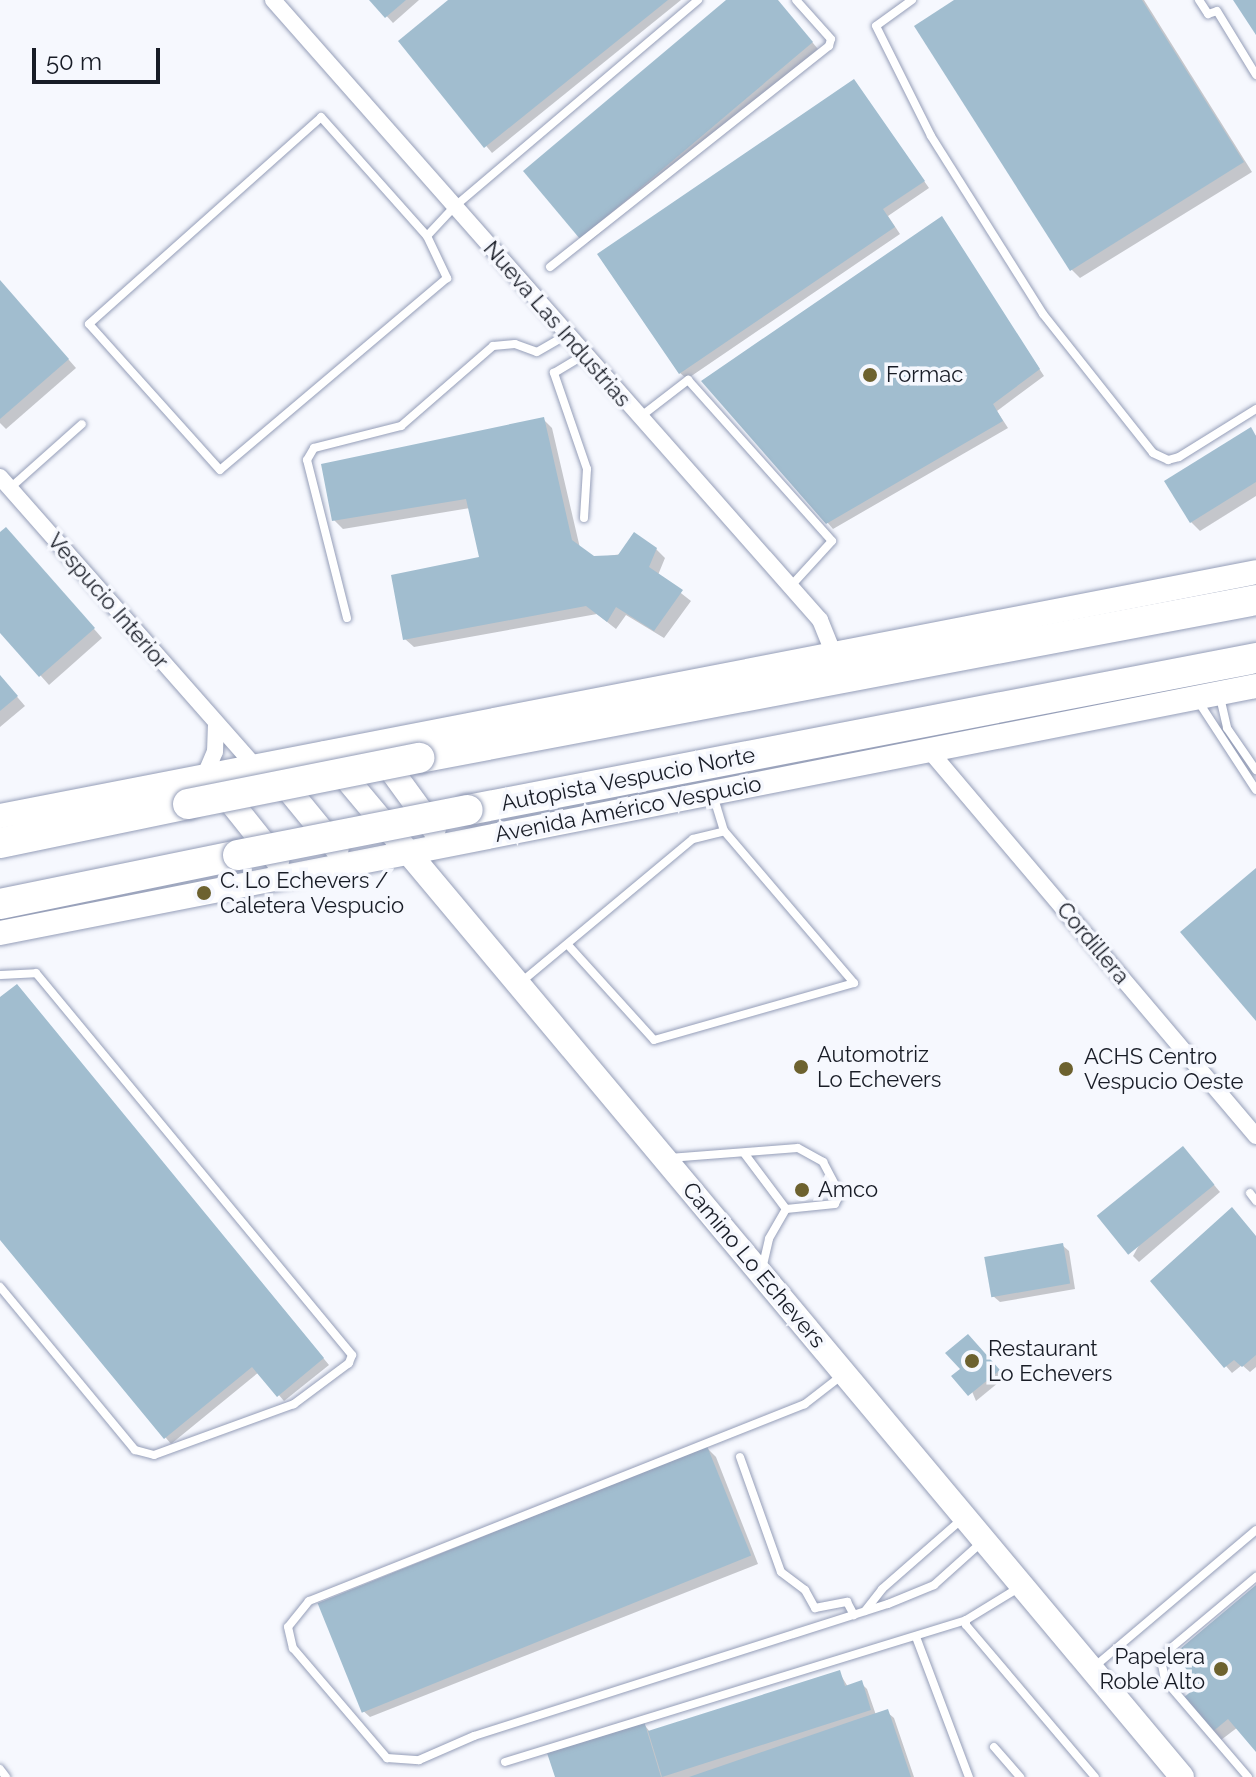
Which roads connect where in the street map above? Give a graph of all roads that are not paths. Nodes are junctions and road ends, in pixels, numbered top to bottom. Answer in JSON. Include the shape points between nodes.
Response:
{"nodes":[{"id":1,"x":273,"y":0,"type":"edge"},
{"id":2,"x":698,"y":0,"type":"edge"},
{"id":3,"x":796,"y":0,"type":"edge"},
{"id":4,"x":912,"y":0,"type":"edge"},
{"id":5,"x":1199,"y":0,"type":"edge"},
{"id":6,"x":1256,"y":75,"type":"edge"},
{"id":7,"x":454,"y":207,"type":"junction"},
{"id":8,"x":427,"y":236,"type":"junction"},
{"id":9,"x":550,"y":267,"type":"dead end"},
{"id":10,"x":567,"y":335,"type":"junction"},
{"id":11,"x":584,"y":355,"type":"junction"},
{"id":12,"x":1256,"y":409,"type":"edge"},
{"id":13,"x":639,"y":418,"type":"junction"},
{"id":14,"x":82,"y":424,"type":"dead end"},
{"id":15,"x":5,"y":483,"type":"edge"},
{"id":16,"x":584,"y":518,"type":"dead end"},
{"id":17,"x":1256,"y":572,"type":"edge"},
{"id":18,"x":790,"y":587,"type":"junction"},
{"id":19,"x":1256,"y":600,"type":"edge"},
{"id":20,"x":347,"y":618,"type":"dead end"},
{"id":21,"x":833,"y":653,"type":"junction"},
{"id":22,"x":1256,"y":658,"type":"edge"},
{"id":23,"x":1256,"y":686,"type":"edge"},
{"id":24,"x":1208,"y":695,"type":"junction"},
{"id":25,"x":216,"y":726,"type":"junction"},
{"id":26,"x":374,"y":743,"type":"junction"},
{"id":27,"x":929,"y":750,"type":"junction"},
{"id":28,"x":325,"y":753,"type":"junction"},
{"id":29,"x":261,"y":765,"type":"junction"},
{"id":30,"x":1256,"y":770,"type":"edge"},
{"id":31,"x":205,"y":775,"type":"junction"},
{"id":32,"x":1256,"y":790,"type":"edge"},
{"id":33,"x":712,"y":793,"type":"junction"},
{"id":34,"x":0,"y":816,"type":"edge"},
{"id":35,"x":724,"y":831,"type":"junction"},
{"id":36,"x":0,"y":843,"type":"edge"},
{"id":37,"x":453,"y":844,"type":"junction"},
{"id":38,"x":411,"y":852,"type":"junction"},
{"id":39,"x":348,"y":863,"type":"junction"},
{"id":40,"x":286,"y":876,"type":"junction"},
{"id":41,"x":443,"y":892,"type":"junction"},
{"id":42,"x":0,"y":904,"type":"edge"},
{"id":43,"x":0,"y":933,"type":"edge"},
{"id":44,"x":568,"y":945,"type":"junction"},
{"id":45,"x":0,"y":975,"type":"edge"},
{"id":46,"x":519,"y":984,"type":"junction"},
{"id":47,"x":1256,"y":1136,"type":"edge"},
{"id":48,"x":744,"y":1153,"type":"junction"},
{"id":49,"x":665,"y":1159,"type":"junction"},
{"id":50,"x":786,"y":1209,"type":"junction"},
{"id":51,"x":761,"y":1274,"type":"junction"},
{"id":52,"x":0,"y":1287,"type":"edge"},
{"id":53,"x":845,"y":1373,"type":"junction"},
{"id":54,"x":740,"y":1457,"type":"dead end"},
{"id":55,"x":966,"y":1515,"type":"junction"},
{"id":56,"x":1256,"y":1530,"type":"edge"},
{"id":57,"x":986,"y":1538,"type":"junction"},
{"id":58,"x":1256,"y":1577,"type":"edge"},
{"id":59,"x":1024,"y":1584,"type":"junction"},
{"id":60,"x":864,"y":1612,"type":"junction"},
{"id":61,"x":854,"y":1615,"type":"junction"},
{"id":62,"x":966,"y":1620,"type":"junction"},
{"id":63,"x":916,"y":1637,"type":"junction"},
{"id":64,"x":1093,"y":1668,"type":"junction"},
{"id":65,"x":994,"y":1747,"type":"dead end"},
{"id":66,"x":505,"y":1762,"type":"dead end"},
{"id":67,"x":0,"y":1769,"type":"edge"},
{"id":68,"x":6,"y":1777,"type":"edge"},
{"id":69,"x":969,"y":1777,"type":"edge"},
{"id":70,"x":1020,"y":1777,"type":"edge"},
{"id":71,"x":1095,"y":1777,"type":"edge"},
{"id":72,"x":1182,"y":1777,"type":"edge"},
{"id":73,"x":1248,"y":1777,"type":"edge"}],
"edges":[{"from":1,"to":7,"type":"street","name":"Nueva Las Industrias"},
{"from":2,"to":7,"type":"lane"},
{"from":3,"to":9,"type":"lane","via":[[831,39],[829,46]]},
{"from":4,"to":12,"type":"lane","via":[[876,26],[931,136],[1043,314],[1153,453],[1168,460],[1179,457]]},
{"from":5,"to":6,"type":"lane","via":[[1208,14],[1217,11]]},
{"from":7,"to":8,"type":"lane"},
{"from":7,"to":10,"type":"street","name":"Nueva Las Industrias"},
{"from":8,"to":8,"type":"lane","via":[[447,278],[220,470],[89,324],[321,117]]},
{"from":10,"to":11,"type":"street","name":"Nueva Las Industrias"},
{"from":10,"to":20,"type":"lane","via":[[537,352],[515,344],[493,346],[401,426],[314,448],[307,460]]},
{"from":11,"to":13,"type":"street","name":"Nueva Las Industrias"},
{"from":11,"to":16,"type":"lane","via":[[554,373],[587,469]]},
{"from":13,"to":18,"type":"street","name":"Nueva Las Industrias"},
{"from":13,"to":18,"type":"lane","via":[[688,380],[832,541]]},
{"from":14,"to":15,"type":"lane"},
{"from":15,"to":25,"type":"street","name":"Vespucio Interior"},
{"from":17,"to":21,"type":"main road"},
{"from":18,"to":21,"type":"street","name":"Nueva Las Industrias","via":[[826,628]]},
{"from":19,"to":36,"type":"highway","bridge":true},
{"from":21,"to":26,"type":"main road"},
{"from":22,"to":42,"type":"highway","name":"Autopista Vespucio Norte","bridge":true},
{"from":23,"to":24,"type":"main road","name":"Avenida Américo Vespucio"},
{"from":24,"to":27,"type":"main road","name":"Avenida Américo Vespucio"},
{"from":24,"to":30,"type":"lane"},
{"from":24,"to":32,"type":"lane"},
{"from":25,"to":29,"type":"street","name":"Vespucio Interior"},
{"from":25,"to":31,"type":"street","via":[[215,752]]},
{"from":26,"to":28,"type":"main road"},
{"from":26,"to":37,"type":"main road","via":[[407,798]]},
{"from":27,"to":33,"type":"main road","name":"Avenida Américo Vespucio"},
{"from":27,"to":47,"type":"street","name":"Cordillera"},
{"from":28,"to":29,"type":"main road"},
{"from":28,"to":38,"type":"main road","name":"Camino Lo Echevers"},
{"from":29,"to":31,"type":"main road"},
{"from":29,"to":39,"type":"main road"},
{"from":31,"to":34,"type":"main road"},
{"from":31,"to":40,"type":"main road","via":[[240,809]]},
{"from":33,"to":35,"type":"lane"},
{"from":33,"to":37,"type":"main road","name":"Avenida Américo Vespucio"},
{"from":35,"to":44,"type":"lane","via":[[693,839]]},
{"from":35,"to":44,"type":"lane","via":[[854,983],[654,1040]]},
{"from":37,"to":38,"type":"main road","name":"Avenida Américo Vespucio"},
{"from":37,"to":41,"type":"main road","via":[[443,866]]},
{"from":38,"to":39,"type":"main road","name":"Avenida Américo Vespucio"},
{"from":38,"to":41,"type":"main road","name":"Camino Lo Echevers"},
{"from":39,"to":40,"type":"main road","name":"Avenida Américo Vespucio"},
{"from":40,"to":43,"type":"main road","name":"Avenida Américo Vespucio"},
{"from":41,"to":46,"type":"main road","name":"Camino Lo Echevers"},
{"from":44,"to":46,"type":"lane"},
{"from":45,"to":52,"type":"lane","via":[[36,973],[352,1355],[349,1363],[294,1404],[154,1455],[135,1450]]},
{"from":46,"to":49,"type":"main road","name":"Camino Lo Echevers"},
{"from":48,"to":49,"type":"lane"},
{"from":48,"to":50,"type":"lane"},
{"from":48,"to":50,"type":"lane","via":[[808,1150],[835,1177],[840,1194],[835,1204]]},
{"from":49,"to":51,"type":"main road","name":"Camino Lo Echevers"},
{"from":50,"to":51,"type":"lane","via":[[769,1239]]},
{"from":51,"to":53,"type":"main road","name":"Camino Lo Echevers"},
{"from":53,"to":55,"type":"main road","name":"Camino Lo Echevers"},
{"from":53,"to":61,"type":"lane","via":[[805,1404],[309,1601],[288,1627],[293,1648],[387,1758],[399,1763]]},
{"from":54,"to":61,"type":"lane","via":[[781,1572],[805,1590],[815,1608],[847,1602]]},
{"from":55,"to":57,"type":"main road","name":"Camino Lo Echevers"},
{"from":55,"to":60,"type":"lane","via":[[882,1589]]},
{"from":56,"to":64,"type":"lane"},
{"from":57,"to":59,"type":"main road","name":"Camino Lo Echevers"},
{"from":57,"to":60,"type":"lane","via":[[934,1585]]},
{"from":58,"to":73,"type":"lane","via":[[1171,1648],[1162,1665],[1165,1680]]},
{"from":59,"to":62,"type":"lane"},
{"from":59,"to":64,"type":"main road","name":"Camino Lo Echevers"},
{"from":60,"to":61,"type":"lane"},
{"from":62,"to":63,"type":"lane"},
{"from":62,"to":71,"type":"lane"},
{"from":63,"to":66,"type":"lane"},
{"from":63,"to":69,"type":"lane"},
{"from":64,"to":72,"type":"main road","name":"Camino Lo Echevers"},
{"from":65,"to":70,"type":"lane"},
{"from":67,"to":68,"type":"lane"}]}
